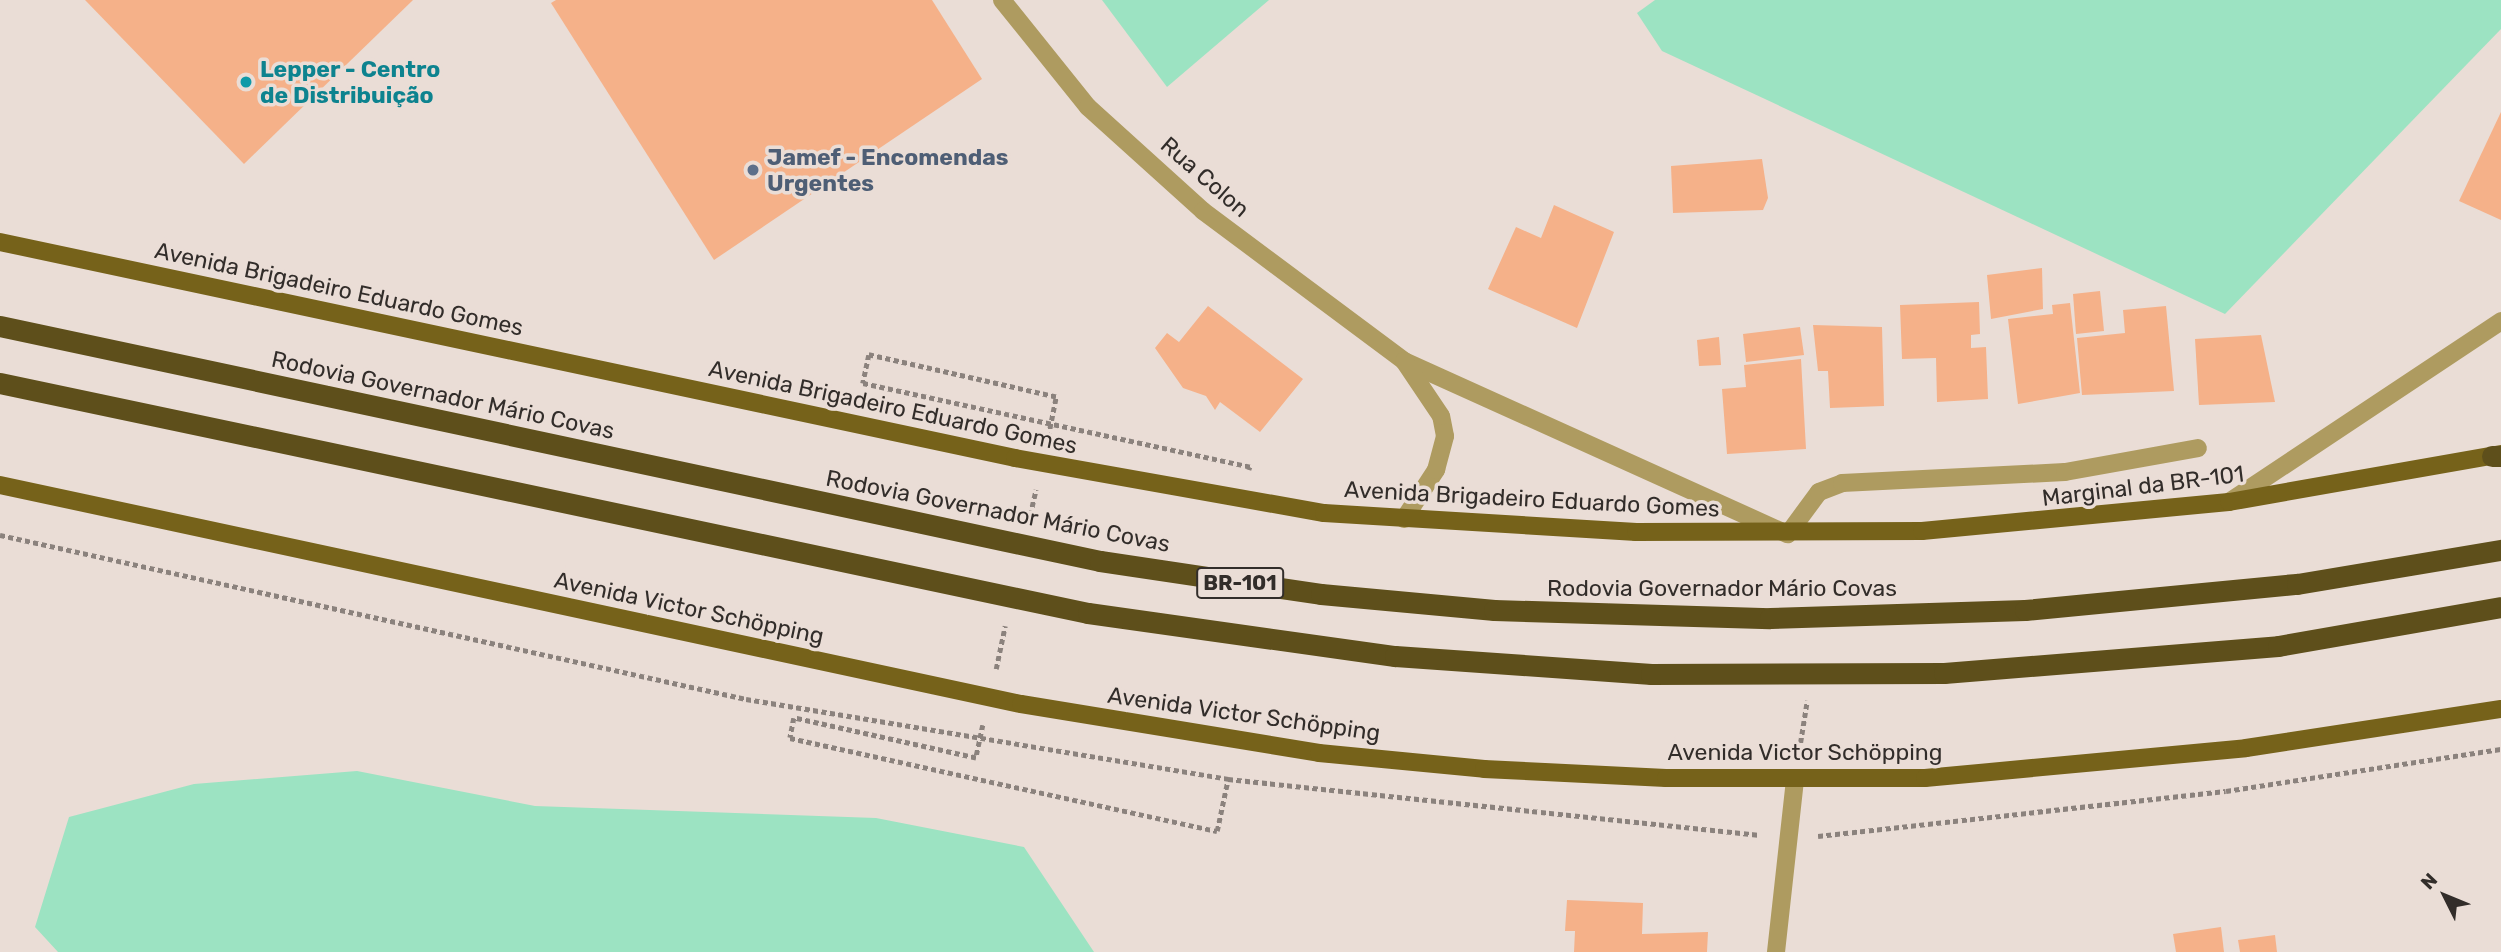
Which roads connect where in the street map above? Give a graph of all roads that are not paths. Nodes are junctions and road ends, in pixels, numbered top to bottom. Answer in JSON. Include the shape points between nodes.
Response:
{"nodes":[{"id":1,"x":1002,"y":0,"type":"edge"},
{"id":2,"x":0,"y":242,"type":"edge"},
{"id":3,"x":2501,"y":321,"type":"edge"},
{"id":4,"x":0,"y":326,"type":"edge"},
{"id":5,"x":1404,"y":360,"type":"junction"},
{"id":6,"x":0,"y":383,"type":"edge"},
{"id":7,"x":2198,"y":448,"type":"dead end"},
{"id":8,"x":2498,"y":455,"type":"edge"},
{"id":9,"x":0,"y":485,"type":"edge"},
{"id":10,"x":2229,"y":502,"type":"junction"},
{"id":11,"x":1404,"y":519,"type":"junction"},
{"id":12,"x":1788,"y":534,"type":"junction"},
{"id":13,"x":2501,"y":550,"type":"edge"},
{"id":14,"x":2501,"y":607,"type":"edge"},
{"id":15,"x":2501,"y":709,"type":"edge"},
{"id":16,"x":1795,"y":780,"type":"junction"},
{"id":17,"x":1776,"y":952,"type":"edge"}],
"edges":[{"from":1,"to":5,"type":"street","name":"Rua Colon","via":[[1088,107],[1203,211]]},
{"from":2,"to":11,"type":"main road","name":"Avenida Brigadeiro Eduardo Gomes","via":[[1242,501]]},
{"from":3,"to":10,"type":"street"},
{"from":4,"to":13,"type":"highway","name":"Rodovia Governador Mário Covas","number":"BR-101","via":[[1100,561],[1321,594],[1494,610],[1770,618],[2025,610],[2297,584]]},
{"from":5,"to":11,"type":"street","name":"Rua Colon","via":[[1441,416],[1445,436],[1436,470]]},
{"from":5,"to":12,"type":"street","name":"Rua Colon"},
{"from":6,"to":14,"type":"highway","number":"BR-101","via":[[885,572],[1249,640],[1531,668],[1811,674],[2122,662],[2278,646]]},
{"from":7,"to":12,"type":"street","via":[[2065,472],[1842,483],[1819,492]]},
{"from":8,"to":10,"type":"main road","name":"Marginal da BR-101"},
{"from":9,"to":16,"type":"main road","name":"Avenida Victor Schöpping","via":[[1149,727],[1484,769]]},
{"from":10,"to":12,"type":"main road","name":"Marginal da BR-101","via":[[1935,530]]},
{"from":11,"to":12,"type":"main road","name":"Avenida Brigadeiro Eduardo Gomes"},
{"from":15,"to":16,"type":"main road","name":"Avenida Victor Schöpping","via":[[2082,766]]},
{"from":16,"to":17,"type":"street"}]}
